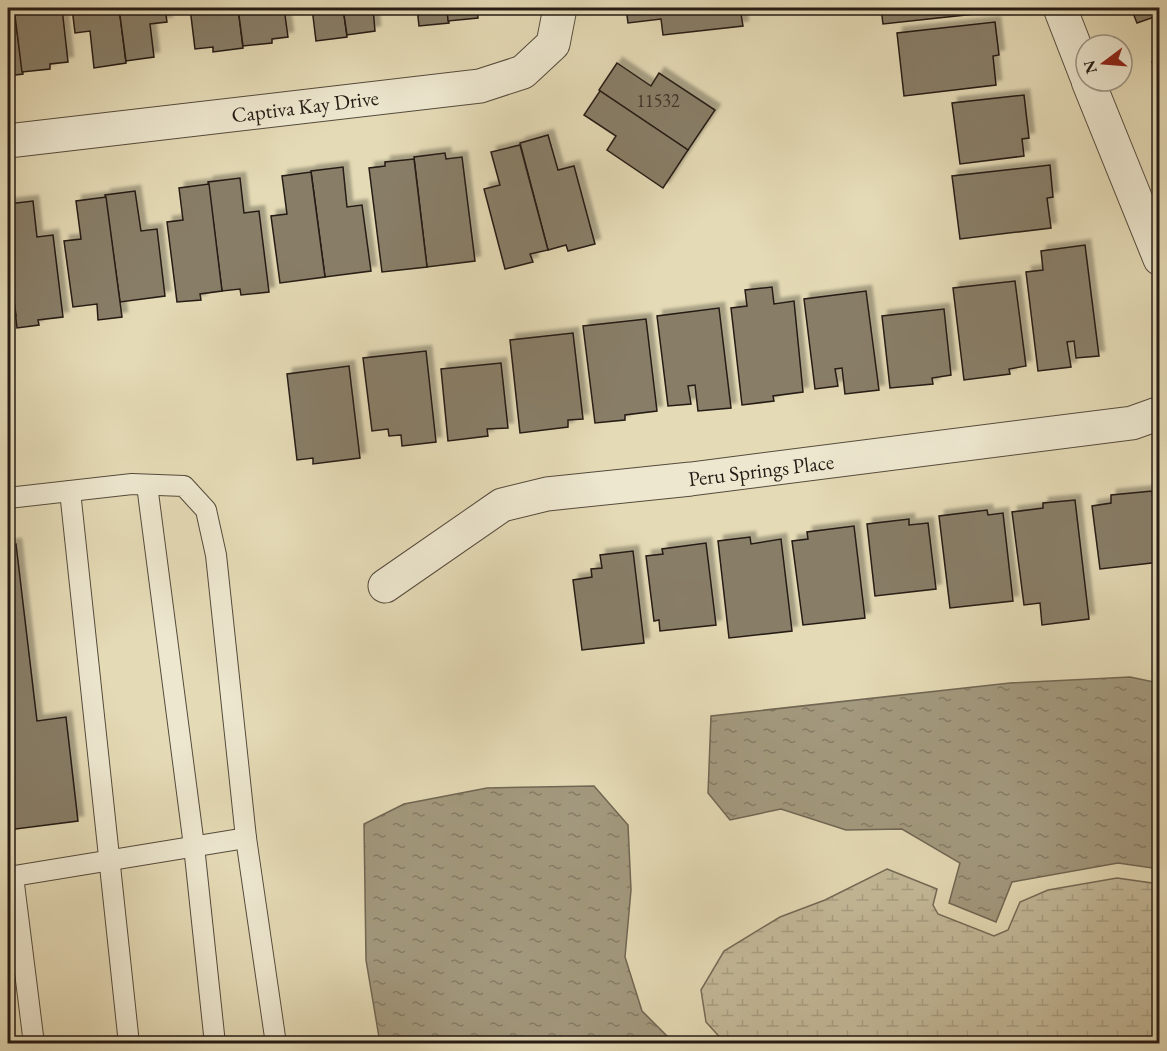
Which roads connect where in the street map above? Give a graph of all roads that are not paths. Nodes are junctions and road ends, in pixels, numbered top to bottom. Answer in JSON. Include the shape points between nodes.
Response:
{"nodes":[{"id":1,"x":560,"y":8,"type":"edge"},
{"id":2,"x":1060,"y":8,"type":"edge"},
{"id":3,"x":1074,"y":44,"type":"edge"},
{"id":4,"x":1093,"y":93,"type":"edge"},
{"id":5,"x":8,"y":141,"type":"edge"},
{"id":6,"x":1160,"y":259,"type":"edge"},
{"id":7,"x":1160,"y":413,"type":"edge"},
{"id":8,"x":147,"y":485,"type":"junction"},
{"id":9,"x":70,"y":491,"type":"junction"},
{"id":10,"x":8,"y":498,"type":"edge"},
{"id":11,"x":385,"y":586,"type":"dead end"},
{"id":12,"x":246,"y":838,"type":"junction"},
{"id":13,"x":194,"y":846,"type":"junction"},
{"id":14,"x":108,"y":861,"type":"junction"},
{"id":15,"x":10,"y":876,"type":"edge"},
{"id":16,"x":34,"y":1044,"type":"edge"},
{"id":17,"x":129,"y":1044,"type":"edge"},
{"id":18,"x":215,"y":1044,"type":"edge"},
{"id":19,"x":276,"y":1044,"type":"edge"}],
"edges":[{"from":1,"to":5,"type":"street","name":"Captiva Kay Drive","via":[[553,44],[524,72],[480,86]]},
{"from":2,"to":3,"type":"street"},
{"from":4,"to":6,"type":"street"},
{"from":7,"to":11,"type":"street","name":"Peru Springs Place","via":[[1132,423],[548,494],[502,505]]},
{"from":8,"to":9,"type":"lane"},
{"from":8,"to":12,"type":"lane","via":[[184,486],[206,510],[216,555]]},
{"from":8,"to":13,"type":"lane"},
{"from":9,"to":10,"type":"lane"},
{"from":9,"to":14,"type":"lane"},
{"from":12,"to":13,"type":"lane"},
{"from":12,"to":19,"type":"lane"},
{"from":13,"to":14,"type":"lane"},
{"from":13,"to":18,"type":"lane"},
{"from":14,"to":15,"type":"lane"},
{"from":14,"to":17,"type":"lane"},
{"from":15,"to":16,"type":"lane"}]}
